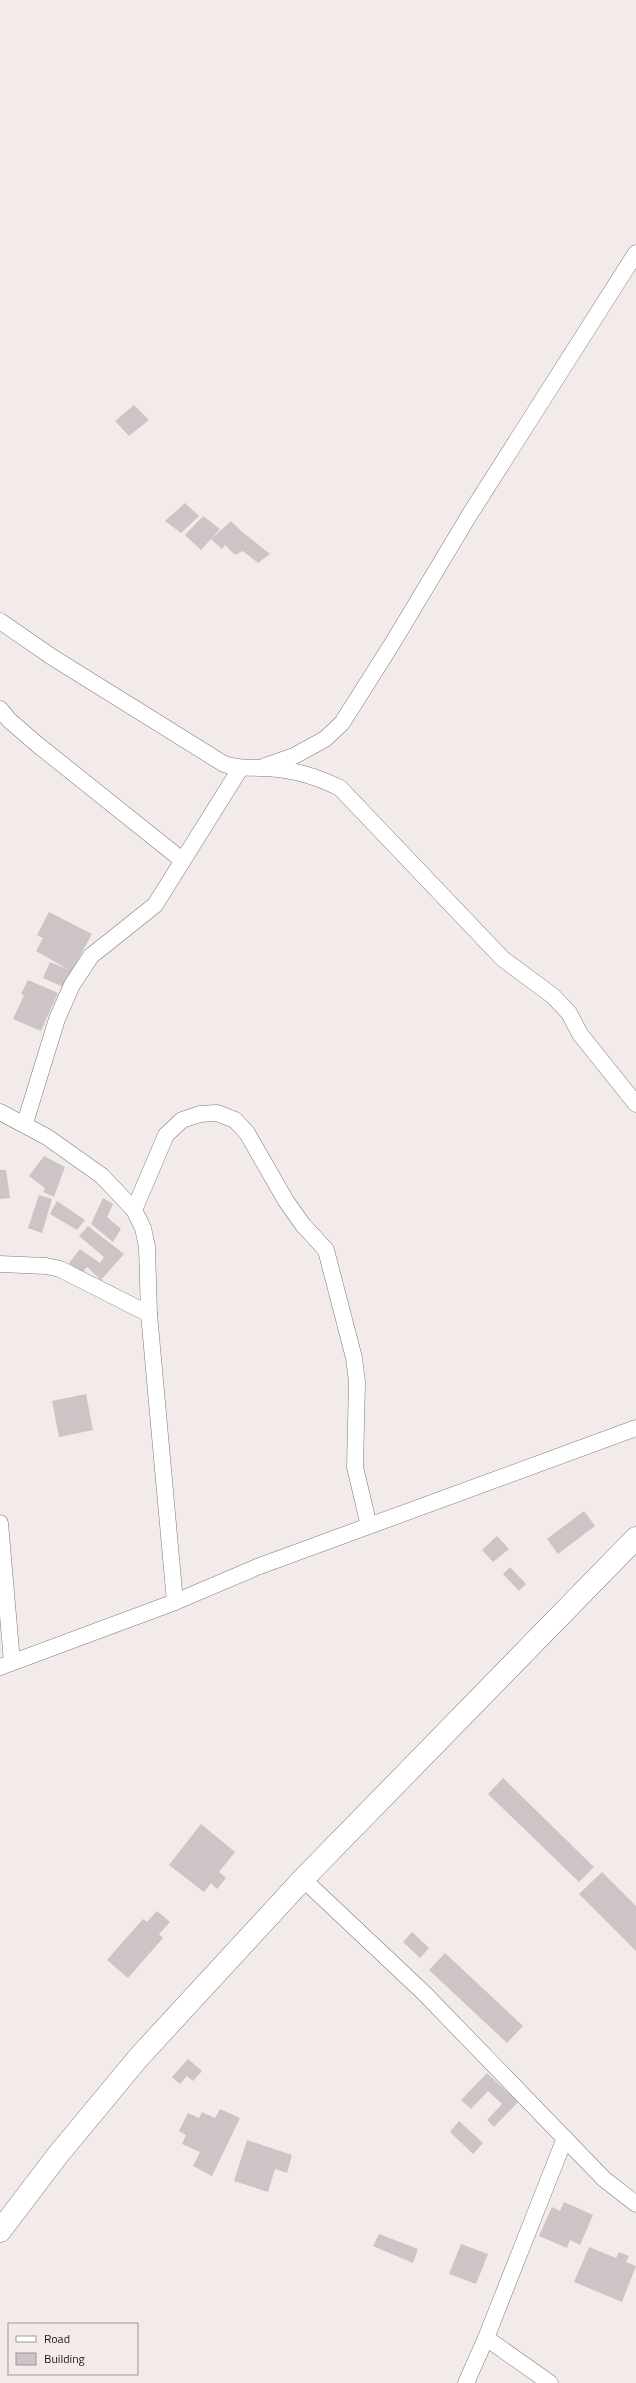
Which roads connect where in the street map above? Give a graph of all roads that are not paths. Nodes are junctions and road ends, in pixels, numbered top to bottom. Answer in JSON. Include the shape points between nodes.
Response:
{"nodes":[{"id":1,"x":636,"y":253,"type":"edge"},
{"id":2,"x":0,"y":621,"type":"edge"},
{"id":3,"x":0,"y":709,"type":"edge"},
{"id":4,"x":260,"y":768,"type":"junction"},
{"id":5,"x":240,"y":769,"type":"junction"},
{"id":6,"x":182,"y":860,"type":"junction"},
{"id":7,"x":636,"y":1104,"type":"edge"},
{"id":8,"x":0,"y":1112,"type":"edge"},
{"id":9,"x":25,"y":1124,"type":"junction"},
{"id":10,"x":134,"y":1210,"type":"junction"},
{"id":11,"x":0,"y":1264,"type":"edge"},
{"id":12,"x":149,"y":1314,"type":"junction"},
{"id":13,"x":636,"y":1428,"type":"edge"},
{"id":14,"x":0,"y":1523,"type":"edge"},
{"id":15,"x":369,"y":1526,"type":"junction"},
{"id":16,"x":636,"y":1538,"type":"edge"},
{"id":17,"x":176,"y":1602,"type":"junction"},
{"id":18,"x":6,"y":1664,"type":"edge"},
{"id":19,"x":304,"y":1879,"type":"junction"},
{"id":20,"x":565,"y":2138,"type":"junction"},
{"id":21,"x":636,"y":2204,"type":"edge"},
{"id":22,"x":0,"y":2231,"type":"edge"},
{"id":23,"x":486,"y":2338,"type":"junction"},
{"id":24,"x":466,"y":2383,"type":"edge"},
{"id":25,"x":550,"y":2383,"type":"edge"}],
"edges":[{"from":1,"to":4,"type":"street","via":[[470,514],[342,723],[324,739],[294,756]]},
{"from":2,"to":5,"type":"street","via":[[52,657],[224,764]]},
{"from":3,"to":6,"type":"street","via":[[38,745]]},
{"from":4,"to":5,"type":"street"},
{"from":4,"to":7,"type":"street","via":[[321,778],[340,788],[503,959],[553,996],[569,1013],[580,1034]]},
{"from":5,"to":6,"type":"street"},
{"from":6,"to":9,"type":"street","via":[[155,905],[91,956],[72,984],[57,1019]]},
{"from":8,"to":9,"type":"street"},
{"from":9,"to":10,"type":"street","via":[[102,1176]]},
{"from":10,"to":12,"type":"street","via":[[143,1228],[147,1247]]},
{"from":10,"to":15,"type":"street","via":[[166,1135],[182,1120],[200,1114],[217,1113],[235,1120],[247,1133],[286,1201],[303,1225],[326,1250],[354,1358],[357,1382],[354,1467]]},
{"from":11,"to":12,"type":"street","via":[[60,1269]]},
{"from":12,"to":17,"type":"street"},
{"from":13,"to":15,"type":"street"},
{"from":14,"to":18,"type":"street"},
{"from":15,"to":17,"type":"street","via":[[257,1567]]},
{"from":16,"to":19,"type":"street"},
{"from":17,"to":18,"type":"street"},
{"from":19,"to":20,"type":"street","via":[[424,1993]]},
{"from":19,"to":22,"type":"street","via":[[139,2057],[57,2156]]},
{"from":20,"to":21,"type":"street","via":[[604,2179]]},
{"from":20,"to":23,"type":"street"},
{"from":23,"to":24,"type":"street"},
{"from":23,"to":25,"type":"street"}]}
